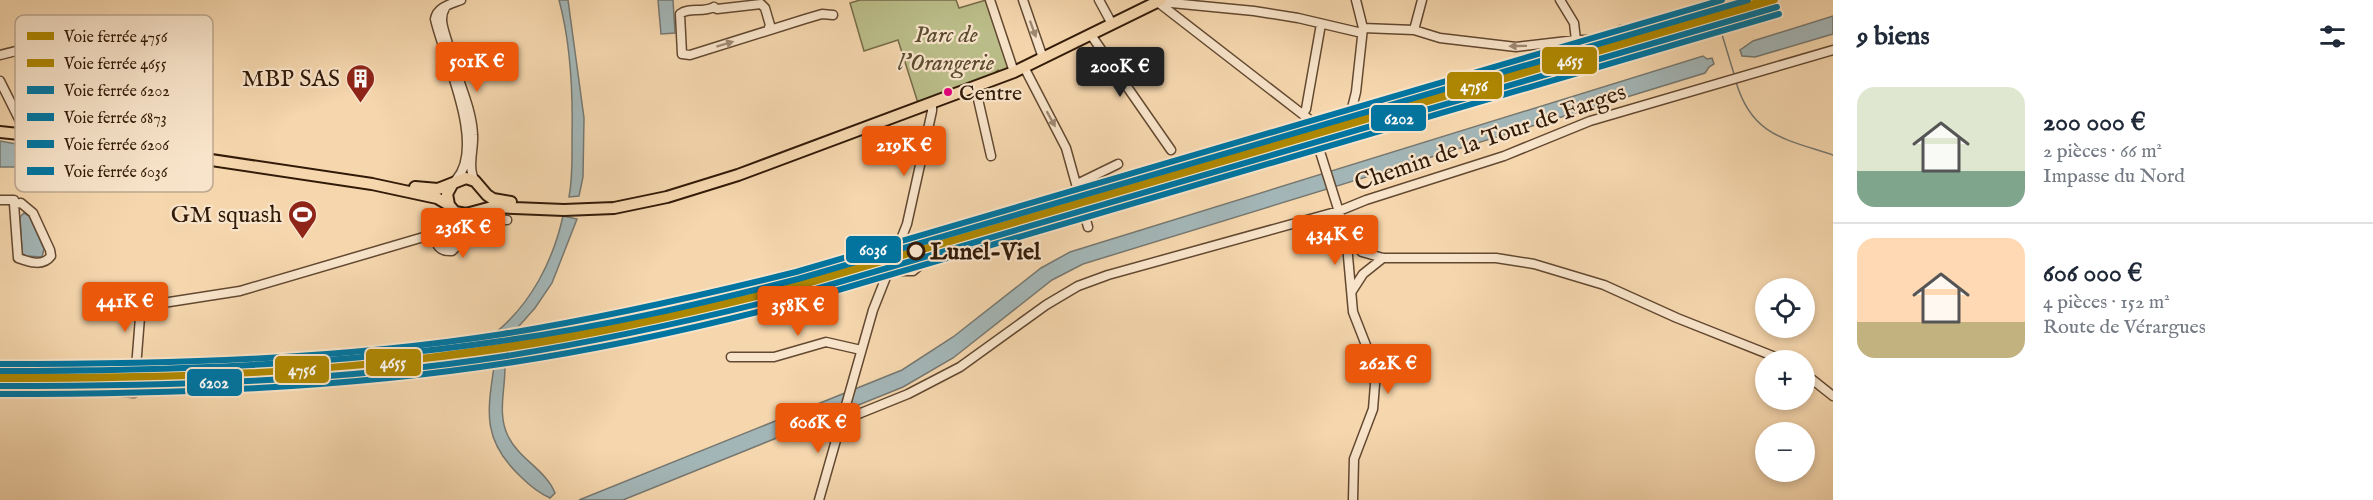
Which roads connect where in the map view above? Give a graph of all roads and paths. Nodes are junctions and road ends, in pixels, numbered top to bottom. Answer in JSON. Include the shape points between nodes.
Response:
{"nodes":[{"id":1,"x":461,"y":0,"type":"edge"},
{"id":2,"x":990,"y":0,"type":"edge"},
{"id":3,"x":1023,"y":0,"type":"edge"},
{"id":4,"x":1099,"y":0,"type":"edge"},
{"id":5,"x":1158,"y":0,"type":"edge"},
{"id":6,"x":1356,"y":0,"type":"edge"},
{"id":7,"x":1422,"y":0,"type":"edge"},
{"id":8,"x":1560,"y":0,"type":"edge"},
{"id":9,"x":713,"y":3,"type":"edge"},
{"id":10,"x":447,"y":6,"type":"junction"},
{"id":11,"x":833,"y":15,"type":"dead end"},
{"id":12,"x":1112,"y":24,"type":"junction"},
{"id":13,"x":1321,"y":24,"type":"junction"},
{"id":14,"x":768,"y":30,"type":"junction"},
{"id":15,"x":1363,"y":30,"type":"junction"},
{"id":16,"x":1414,"y":30,"type":"junction"},
{"id":17,"x":1621,"y":30,"type":"dead end"},
{"id":18,"x":1091,"y":34,"type":"junction"},
{"id":19,"x":1576,"y":40,"type":"junction"},
{"id":20,"x":1833,"y":50,"type":"edge"},
{"id":21,"x":15,"y":51,"type":"edge"},
{"id":22,"x":0,"y":55,"type":"edge"},
{"id":23,"x":1043,"y":58,"type":"junction"},
{"id":24,"x":1019,"y":69,"type":"junction"},
{"id":25,"x":0,"y":81,"type":"edge"},
{"id":26,"x":975,"y":87,"type":"junction"},
{"id":27,"x":932,"y":103,"type":"junction"},
{"id":28,"x":1352,"y":108,"type":"dead end"},
{"id":29,"x":15,"y":111,"type":"edge"},
{"id":30,"x":1303,"y":114,"type":"junction"},
{"id":31,"x":0,"y":127,"type":"edge"},
{"id":32,"x":15,"y":128,"type":"edge"},
{"id":33,"x":0,"y":132,"type":"edge"},
{"id":34,"x":15,"y":134,"type":"edge"},
{"id":35,"x":1171,"y":150,"type":"dead end"},
{"id":36,"x":991,"y":156,"type":"dead end"},
{"id":37,"x":213,"y":160,"type":"edge"},
{"id":38,"x":1118,"y":164,"type":"dead end"},
{"id":39,"x":454,"y":182,"type":"junction"},
{"id":40,"x":372,"y":184,"type":"junction"},
{"id":41,"x":478,"y":185,"type":"junction"},
{"id":42,"x":1078,"y":187,"type":"junction"},
{"id":43,"x":0,"y":200,"type":"edge"},
{"id":44,"x":14,"y":204,"type":"junction"},
{"id":45,"x":450,"y":206,"type":"junction"},
{"id":46,"x":478,"y":209,"type":"junction"},
{"id":47,"x":550,"y":209,"type":"junction"},
{"id":48,"x":1084,"y":211,"type":"junction"},
{"id":49,"x":1339,"y":211,"type":"junction"},
{"id":50,"x":466,"y":214,"type":"junction"},
{"id":51,"x":507,"y":220,"type":"dead end"},
{"id":52,"x":1088,"y":227,"type":"dead end"},
{"id":53,"x":435,"y":234,"type":"junction"},
{"id":54,"x":1346,"y":234,"type":"junction"},
{"id":55,"x":1366,"y":254,"type":"junction"},
{"id":56,"x":1383,"y":258,"type":"junction"},
{"id":57,"x":1348,"y":262,"type":"junction"},
{"id":58,"x":1371,"y":266,"type":"junction"},
{"id":59,"x":889,"y":271,"type":"junction"},
{"id":60,"x":1352,"y":291,"type":"junction"},
{"id":61,"x":861,"y":350,"type":"junction"},
{"id":62,"x":1758,"y":350,"type":"edge"},
{"id":63,"x":731,"y":357,"type":"dead end"},
{"id":64,"x":1815,"y":382,"type":"edge"},
{"id":65,"x":0,"y":386,"type":"edge"},
{"id":66,"x":1833,"y":396,"type":"edge"},
{"id":67,"x":842,"y":418,"type":"junction"},
{"id":68,"x":819,"y":500,"type":"edge"},
{"id":69,"x":1353,"y":500,"type":"edge"}],
"edges":[{"from":1,"to":10,"type":"street"},
{"from":2,"to":24,"type":"street"},
{"from":3,"to":23,"type":"street","one_way":true},
{"from":4,"to":12,"type":"street"},
{"from":5,"to":12,"type":"main road"},
{"from":5,"to":13,"type":"street","via":[[1254,11]]},
{"from":5,"to":30,"type":"street"},
{"from":6,"to":15,"type":"street"},
{"from":7,"to":16,"type":"street"},
{"from":8,"to":19,"type":"street","via":[[1574,23]]},
{"from":9,"to":14,"type":"street","via":[[717,9],[761,4],[770,25]]},
{"from":9,"to":14,"type":"street","one_way":true,"via":[[708,10],[680,14],[682,54],[690,55]]},
{"from":10,"to":39,"type":"street","via":[[437,12],[435,19],[467,135],[462,172]]},
{"from":10,"to":41,"type":"street","via":[[441,19],[473,128],[471,168]]},
{"from":11,"to":14,"type":"street","via":[[822,14]]},
{"from":12,"to":18,"type":"main road"},
{"from":13,"to":15,"type":"street"},
{"from":13,"to":30,"type":"street"},
{"from":15,"to":16,"type":"street"},
{"from":15,"to":28,"type":"street"},
{"from":19,"to":16,"type":"street","one_way":true,"via":[[1516,47],[1440,38]]},
{"from":17,"to":19,"type":"street","via":[[1600,40]]},
{"from":18,"to":23,"type":"main road"},
{"from":18,"to":35,"type":"street"},
{"from":20,"to":49,"type":"street","name":"Chemin de la Tour de Farges","via":[[1590,121],[1504,156]]},
{"from":21,"to":22,"type":"street"},
{"from":23,"to":24,"type":"main road"},
{"from":24,"to":26,"type":"main road"},
{"from":24,"to":42,"type":"street","one_way":true,"via":[[1063,140]]},
{"from":25,"to":29,"type":"street"},
{"from":26,"to":27,"type":"main road"},
{"from":26,"to":36,"type":"street"},
{"from":27,"to":47,"type":"main road","via":[[690,190],[638,204]]},
{"from":27,"to":59,"type":"street","via":[[907,224]]},
{"from":30,"to":49,"type":"street","via":[[1313,126]]},
{"from":31,"to":32,"type":"main road"},
{"from":33,"to":34,"type":"main road"},
{"from":37,"to":40,"type":"main road"},
{"from":38,"to":42,"type":"street"},
{"from":39,"to":40,"type":"main road","via":[[438,189]]},
{"from":39,"to":41,"type":"main road","via":[[466,178]]},
{"from":39,"to":45,"type":"main road","via":[[447,194]]},
{"from":40,"to":45,"type":"main road","via":[[437,198]]},
{"from":41,"to":46,"type":"main road","via":[[483,199]]},
{"from":41,"to":47,"type":"main road","via":[[493,198]]},
{"from":42,"to":48,"type":"street"},
{"from":43,"to":44,"type":"street","via":[[14,200]]},
{"from":44,"to":44,"type":"street","via":[[18,258],[47,261],[50,250],[33,213],[21,203]]},
{"from":45,"to":50,"type":"main road"},
{"from":45,"to":53,"type":"street","via":[[449,223]]},
{"from":46,"to":47,"type":"main road"},
{"from":46,"to":50,"type":"main road"},
{"from":48,"to":52,"type":"street"},
{"from":48,"to":59,"type":"street","via":[[934,253],[913,272]]},
{"from":49,"to":54,"type":"street"},
{"from":49,"to":67,"type":"street","name":"Chemin de la Tour de Farges","via":[[1078,286],[960,367],[908,394]]},
{"from":50,"to":53,"type":"street"},
{"from":51,"to":53,"type":"street","via":[[464,226],[452,252],[438,248]]},
{"from":53,"to":65,"type":"street","via":[[240,291],[150,305],[140,317],[134,393]]},
{"from":54,"to":55,"type":"street"},
{"from":54,"to":57,"type":"street"},
{"from":55,"to":56,"type":"street"},
{"from":55,"to":57,"type":"street","via":[[1355,255]]},
{"from":55,"to":58,"type":"street"},
{"from":56,"to":58,"type":"street"},
{"from":56,"to":62,"type":"street","via":[[1496,258],[1534,264],[1588,279]]},
{"from":57,"to":60,"type":"street"},
{"from":58,"to":60,"type":"street"},
{"from":59,"to":61,"type":"street"},
{"from":60,"to":69,"type":"street","via":[[1354,317],[1371,358],[1375,384],[1373,409],[1354,459]]},
{"from":61,"to":63,"type":"street","via":[[826,342],[774,357]]},
{"from":61,"to":67,"type":"street"},
{"from":64,"to":66,"type":"street"},
{"from":67,"to":68,"type":"street"}]}
